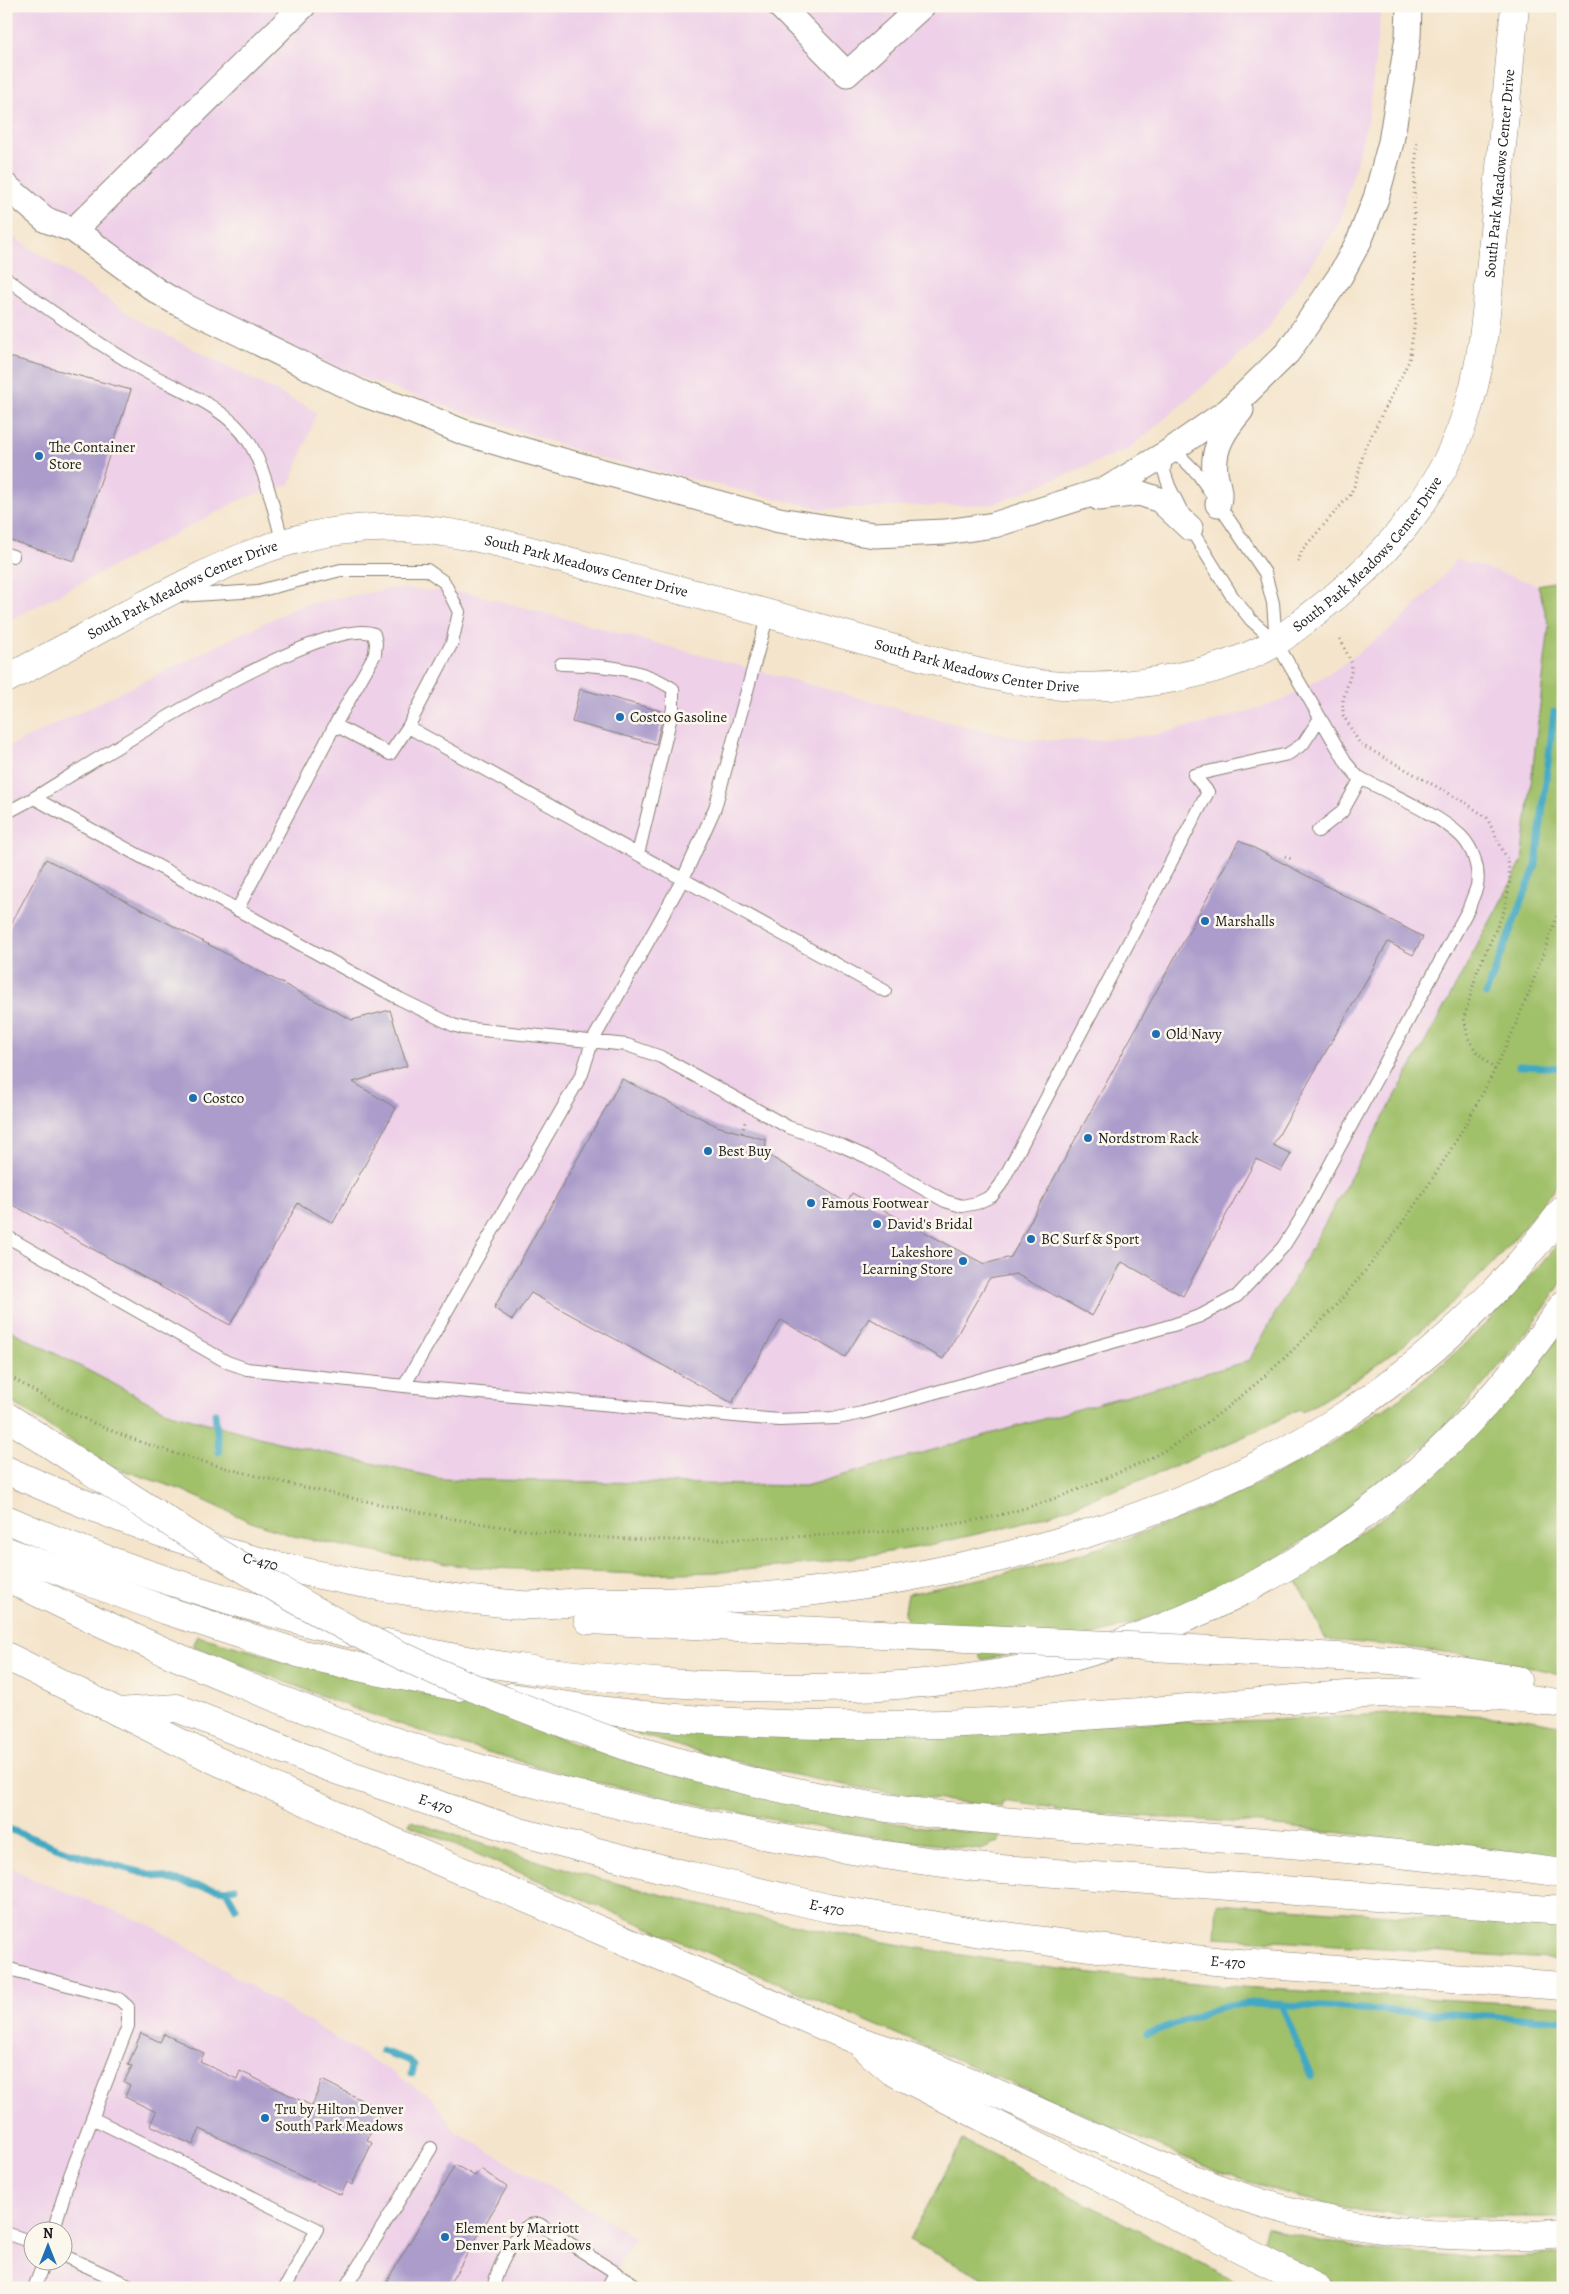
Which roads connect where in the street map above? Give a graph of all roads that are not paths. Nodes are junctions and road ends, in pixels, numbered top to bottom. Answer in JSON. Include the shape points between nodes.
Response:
{"nodes":[{"id":1,"x":303,"y":6,"type":"edge"},
{"id":2,"x":780,"y":6,"type":"edge"},
{"id":3,"x":922,"y":6,"type":"edge"},
{"id":4,"x":1410,"y":6,"type":"edge"},
{"id":5,"x":1515,"y":6,"type":"edge"},
{"id":6,"x":6,"y":186,"type":"edge"},
{"id":7,"x":74,"y":230,"type":"junction"},
{"id":8,"x":6,"y":278,"type":"edge"},
{"id":9,"x":1248,"y":392,"type":"junction"},
{"id":10,"x":1167,"y":453,"type":"junction"},
{"id":11,"x":1081,"y":497,"type":"junction"},
{"id":12,"x":1218,"y":504,"type":"junction"},
{"id":13,"x":1190,"y":528,"type":"junction"},
{"id":14,"x":283,"y":543,"type":"junction"},
{"id":15,"x":160,"y":597,"type":"junction"},
{"id":16,"x":768,"y":614,"type":"junction"},
{"id":17,"x":1276,"y":642,"type":"junction"},
{"id":18,"x":561,"y":664,"type":"dead end"},
{"id":19,"x":6,"y":679,"type":"edge"},
{"id":20,"x":1320,"y":718,"type":"junction"},
{"id":21,"x":335,"y":725,"type":"junction"},
{"id":22,"x":408,"y":727,"type":"junction"},
{"id":23,"x":1361,"y":778,"type":"junction"},
{"id":24,"x":34,"y":798,"type":"junction"},
{"id":25,"x":6,"y":813,"type":"edge"},
{"id":26,"x":1318,"y":831,"type":"dead end"},
{"id":27,"x":638,"y":854,"type":"junction"},
{"id":28,"x":683,"y":879,"type":"junction"},
{"id":29,"x":237,"y":910,"type":"junction"},
{"id":30,"x":885,"y":991,"type":"dead end"},
{"id":31,"x":592,"y":1042,"type":"junction"},
{"id":32,"x":1563,"y":1210,"type":"edge"},
{"id":33,"x":6,"y":1236,"type":"edge"},
{"id":34,"x":1563,"y":1304,"type":"edge"},
{"id":35,"x":404,"y":1386,"type":"junction"},
{"id":36,"x":6,"y":1416,"type":"edge"},
{"id":37,"x":6,"y":1470,"type":"edge"},
{"id":38,"x":6,"y":1519,"type":"edge"},
{"id":39,"x":6,"y":1551,"type":"edge"},
{"id":40,"x":6,"y":1577,"type":"edge"},
{"id":41,"x":528,"y":1605,"type":"junction"},
{"id":42,"x":6,"y":1656,"type":"edge"},
{"id":43,"x":1563,"y":1690,"type":"edge"},
{"id":44,"x":1563,"y":1704,"type":"edge"},
{"id":45,"x":116,"y":1712,"type":"junction"},
{"id":46,"x":1563,"y":1873,"type":"edge"},
{"id":47,"x":1563,"y":1911,"type":"edge"},
{"id":48,"x":6,"y":1968,"type":"edge"},
{"id":49,"x":1563,"y":1986,"type":"edge"},
{"id":50,"x":856,"y":2040,"type":"junction"},
{"id":51,"x":92,"y":2118,"type":"junction"},
{"id":52,"x":431,"y":2148,"type":"dead end"},
{"id":53,"x":56,"y":2222,"type":"edge"},
{"id":54,"x":6,"y":2233,"type":"edge"},
{"id":55,"x":1563,"y":2233,"type":"edge"},
{"id":56,"x":22,"y":2239,"type":"edge"},
{"id":57,"x":72,"y":2260,"type":"edge"},
{"id":58,"x":40,"y":2272,"type":"edge"},
{"id":59,"x":615,"y":2273,"type":"junction"},
{"id":60,"x":34,"y":2288,"type":"edge"},
{"id":61,"x":134,"y":2288,"type":"edge"},
{"id":62,"x":285,"y":2288,"type":"edge"},
{"id":63,"x":344,"y":2288,"type":"edge"},
{"id":64,"x":494,"y":2288,"type":"edge"},
{"id":65,"x":607,"y":2288,"type":"edge"},
{"id":66,"x":640,"y":2288,"type":"edge"},
{"id":67,"x":1317,"y":2288,"type":"edge"}],
"edges":[{"from":1,"to":7,"type":"street"},
{"from":2,"to":3,"type":"street","via":[[847,74]]},
{"from":4,"to":9,"type":"street","via":[[1391,142],[1376,198],[1360,239],[1340,276],[1288,352]]},
{"from":5,"to":17,"type":"main road","name":"South Park Meadows Center Drive","via":[[1489,284],[1479,362],[1465,420],[1452,450],[1406,525],[1338,596]]},
{"from":6,"to":7,"type":"street","via":[[46,220]]},
{"from":7,"to":11,"type":"street","via":[[174,301],[363,394],[518,450],[779,520],[874,535],[945,532],[994,525]]},
{"from":8,"to":14,"type":"lane","via":[[47,310],[233,424],[248,441],[258,461]]},
{"from":9,"to":10,"type":"street","via":[[1230,410]]},
{"from":9,"to":12,"type":"street","via":[[1244,406],[1222,432],[1215,455],[1220,493]]},
{"from":10,"to":11,"type":"street","via":[[1107,488]]},
{"from":10,"to":12,"type":"lane","via":[[1183,459],[1198,474]]},
{"from":10,"to":13,"type":"lane","via":[[1164,471]]},
{"from":11,"to":13,"type":"street","via":[[1108,498],[1139,493],[1160,500]]},
{"from":12,"to":17,"type":"lane","via":[[1265,573],[1273,603]]},
{"from":13,"to":17,"type":"lane","via":[[1232,596]]},
{"from":14,"to":15,"type":"main road","name":"South Park Meadows Center Drive","via":[[259,549]]},
{"from":14,"to":16,"type":"main road","name":"South Park Meadows Center Drive","via":[[344,530],[377,528],[412,528],[456,534]]},
{"from":15,"to":19,"type":"main road","name":"South Park Meadows Center Drive"},
{"from":15,"to":22,"type":"lane","via":[[258,591],[341,570],[427,570],[444,582],[459,612],[452,643]]},
{"from":16,"to":17,"type":"main road","name":"South Park Meadows Center Drive","via":[[984,674],[1060,686],[1173,679],[1247,657]]},
{"from":16,"to":28,"type":"lane","via":[[715,808]]},
{"from":17,"to":20,"type":"lane"},
{"from":18,"to":27,"type":"lane","via":[[603,666],[661,680],[673,690],[673,708]]},
{"from":20,"to":23,"type":"lane","via":[[1347,764]]},
{"from":20,"to":31,"type":"lane","via":[[1303,744],[1288,754],[1194,775],[1208,792],[1002,1184],[992,1196],[977,1203],[962,1206],[945,1201],[867,1157],[788,1128],[661,1057],[627,1044]]},
{"from":21,"to":22,"type":"lane","via":[[390,754]]},
{"from":21,"to":24,"type":"lane","via":[[375,654],[374,634],[367,631],[298,648],[224,685]]},
{"from":21,"to":29,"type":"lane"},
{"from":22,"to":27,"type":"lane"},
{"from":23,"to":26,"type":"lane","via":[[1342,812]]},
{"from":23,"to":35,"type":"lane","via":[[1447,825],[1462,837],[1472,852],[1477,886],[1469,908],[1300,1220],[1283,1247],[1237,1296],[1200,1316],[1173,1325],[837,1418],[778,1420]]},
{"from":24,"to":25,"type":"lane"},
{"from":24,"to":29,"type":"lane"},
{"from":27,"to":28,"type":"lane"},
{"from":28,"to":30,"type":"lane"},
{"from":28,"to":31,"type":"lane"},
{"from":29,"to":31,"type":"lane","via":[[453,1025]]},
{"from":31,"to":35,"type":"lane","via":[[582,1074]]},
{"from":32,"to":41,"type":"main road","via":[[1476,1309],[1389,1384],[1292,1447],[1178,1500],[1053,1542],[900,1578],[754,1598]]},
{"from":33,"to":35,"type":"lane","via":[[227,1362],[264,1372]]},
{"from":34,"to":38,"type":"main road","via":[[1507,1381],[1435,1455],[1359,1518],[1290,1565],[1236,1596],[1156,1630],[1048,1663],[960,1679],[860,1687],[742,1686],[601,1677],[496,1664],[393,1645],[230,1602],[120,1565]]},
{"from":36,"to":46,"type":"main road","bridge":true,"via":[[233,1561],[333,1620],[517,1706],[678,1763],[796,1792],[917,1812],[1365,1850]]},
{"from":37,"to":41,"type":"main road","name":"C-470","via":[[76,1501],[152,1529],[265,1562],[362,1583]]},
{"from":39,"to":44,"type":"main road","via":[[165,1610],[328,1661],[515,1698],[636,1713],[778,1723],[922,1724],[1037,1719],[1413,1691],[1497,1694]]},
{"from":40,"to":47,"type":"main road","via":[[188,1662],[357,1728],[475,1767],[665,1816],[778,1839],[975,1868]]},
{"from":41,"to":43,"type":"main road","bridge":true,"via":[[572,1619],[1351,1657],[1417,1663]]},
{"from":42,"to":45,"type":"main road"},
{"from":45,"to":49,"type":"main road","name":"E-470","via":[[177,1708],[336,1770],[520,1832],[828,1908],[975,1932],[1160,1956]]},
{"from":45,"to":50,"type":"main road","via":[[401,1845]]},
{"from":48,"to":51,"type":"lane","via":[[119,1999],[128,2007],[128,2026]]},
{"from":50,"to":55,"type":"main road","via":[[906,2055],[1206,2183],[1289,2211],[1364,2227],[1433,2235],[1485,2237]]},
{"from":50,"to":67,"type":"main road","via":[[892,2071]]},
{"from":51,"to":53,"type":"lane"},
{"from":51,"to":62,"type":"lane","via":[[317,2229]]},
{"from":52,"to":63,"type":"lane"},
{"from":54,"to":56,"type":"lane"},
{"from":57,"to":61,"type":"lane"},
{"from":58,"to":60,"type":"lane"},
{"from":59,"to":64,"type":"lane","via":[[539,2224],[530,2224],[513,2244],[494,2278]]},
{"from":59,"to":65,"type":"lane"},
{"from":59,"to":66,"type":"lane"}]}
